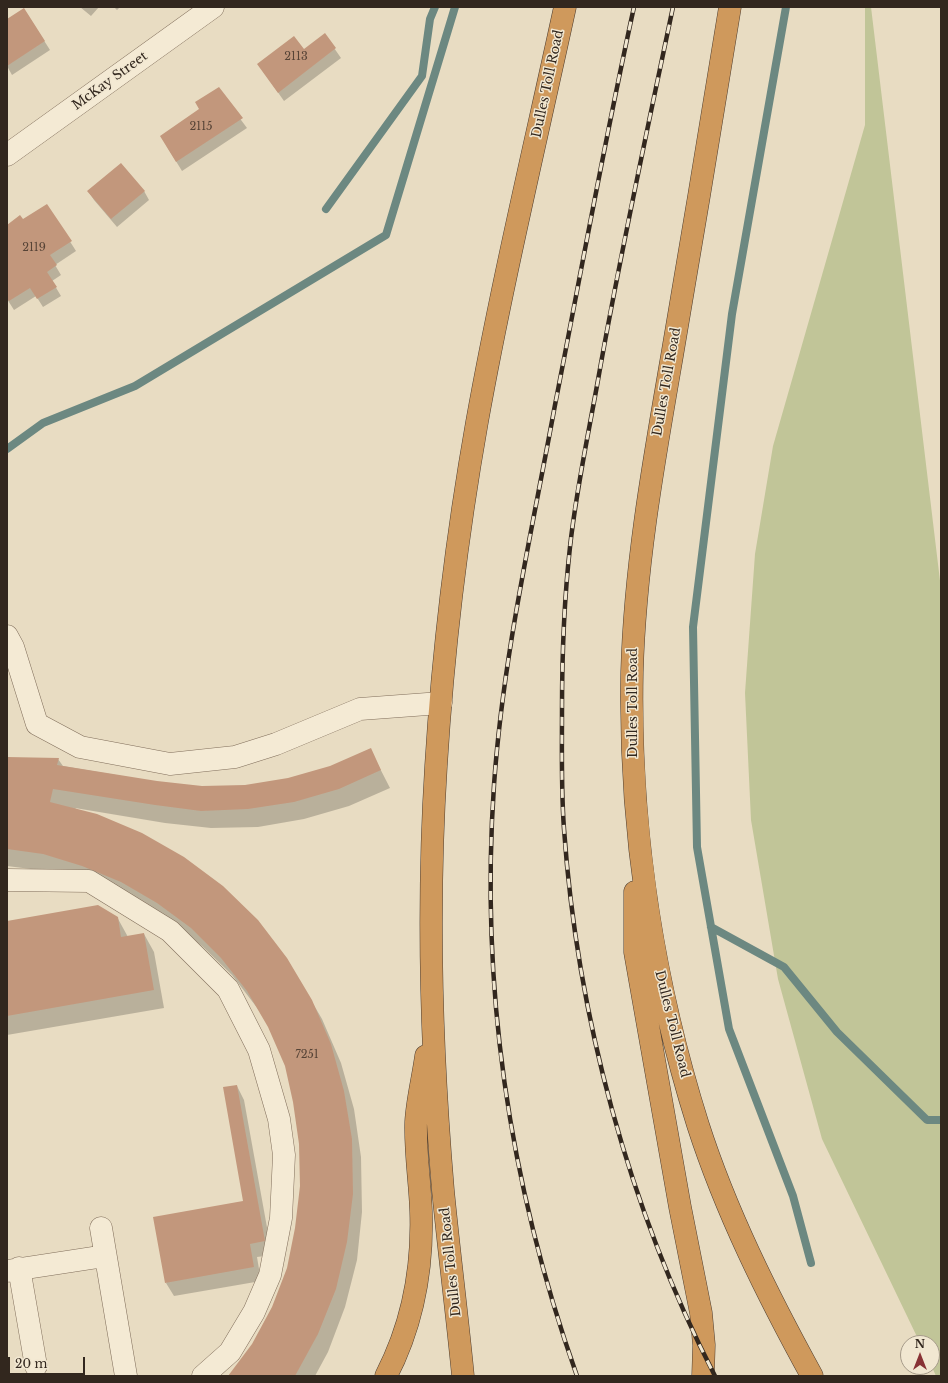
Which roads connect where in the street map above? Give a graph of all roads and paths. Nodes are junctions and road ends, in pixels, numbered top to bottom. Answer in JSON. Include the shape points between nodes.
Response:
{"nodes":[{"id":1,"x":213,"y":7,"type":"edge"},
{"id":2,"x":565,"y":7,"type":"edge"},
{"id":3,"x":730,"y":7,"type":"edge"},
{"id":4,"x":7,"y":155,"type":"edge"},
{"id":5,"x":7,"y":636,"type":"edge"},
{"id":6,"x":441,"y":703,"type":"junction"},
{"id":7,"x":634,"y":775,"type":"junction"},
{"id":8,"x":7,"y":880,"type":"edge"},
{"id":9,"x":433,"y":1013,"type":"junction"},
{"id":10,"x":101,"y":1228,"type":"dead end"},
{"id":11,"x":105,"y":1256,"type":"junction"},
{"id":12,"x":13,"y":1270,"type":"edge"},
{"id":13,"x":36,"y":1366,"type":"dead end"},
{"id":14,"x":126,"y":1376,"type":"edge"},
{"id":15,"x":203,"y":1376,"type":"edge"},
{"id":16,"x":386,"y":1376,"type":"edge"},
{"id":17,"x":464,"y":1376,"type":"edge"},
{"id":18,"x":703,"y":1376,"type":"edge"},
{"id":19,"x":812,"y":1376,"type":"edge"}],
"edges":[{"from":1,"to":4,"type":"street","name":"McKay Street"},
{"from":2,"to":6,"type":"highway","name":"Dulles Toll Road","via":[[477,422],[457,552]]},
{"from":3,"to":7,"type":"highway","name":"Dulles Toll Road","via":[[643,537],[632,672]]},
{"from":5,"to":6,"type":"street","via":[[13,647],[38,724],[80,747],[170,764],[235,757],[276,744],[360,709]]},
{"from":6,"to":9,"type":"highway","name":"Dulles Toll Road","via":[[434,831]]},
{"from":7,"to":18,"type":"highway","via":[[635,952],[678,1199],[701,1313]]},
{"from":7,"to":19,"type":"highway","name":"Dulles Toll Road","via":[[639,837],[657,960],[670,1022],[698,1126],[733,1217]]},
{"from":8,"to":15,"type":"street","via":[[89,881],[170,931],[228,990],[259,1050],[279,1119],[284,1155],[281,1218],[270,1275],[254,1312],[230,1352]]},
{"from":9,"to":16,"type":"highway","via":[[416,1122],[421,1212],[418,1277],[408,1327]]},
{"from":9,"to":17,"type":"highway","name":"Dulles Toll Road","via":[[443,1185]]},
{"from":10,"to":11,"type":"street"},
{"from":11,"to":12,"type":"street"},
{"from":11,"to":14,"type":"street"},
{"from":12,"to":13,"type":"street"}]}
